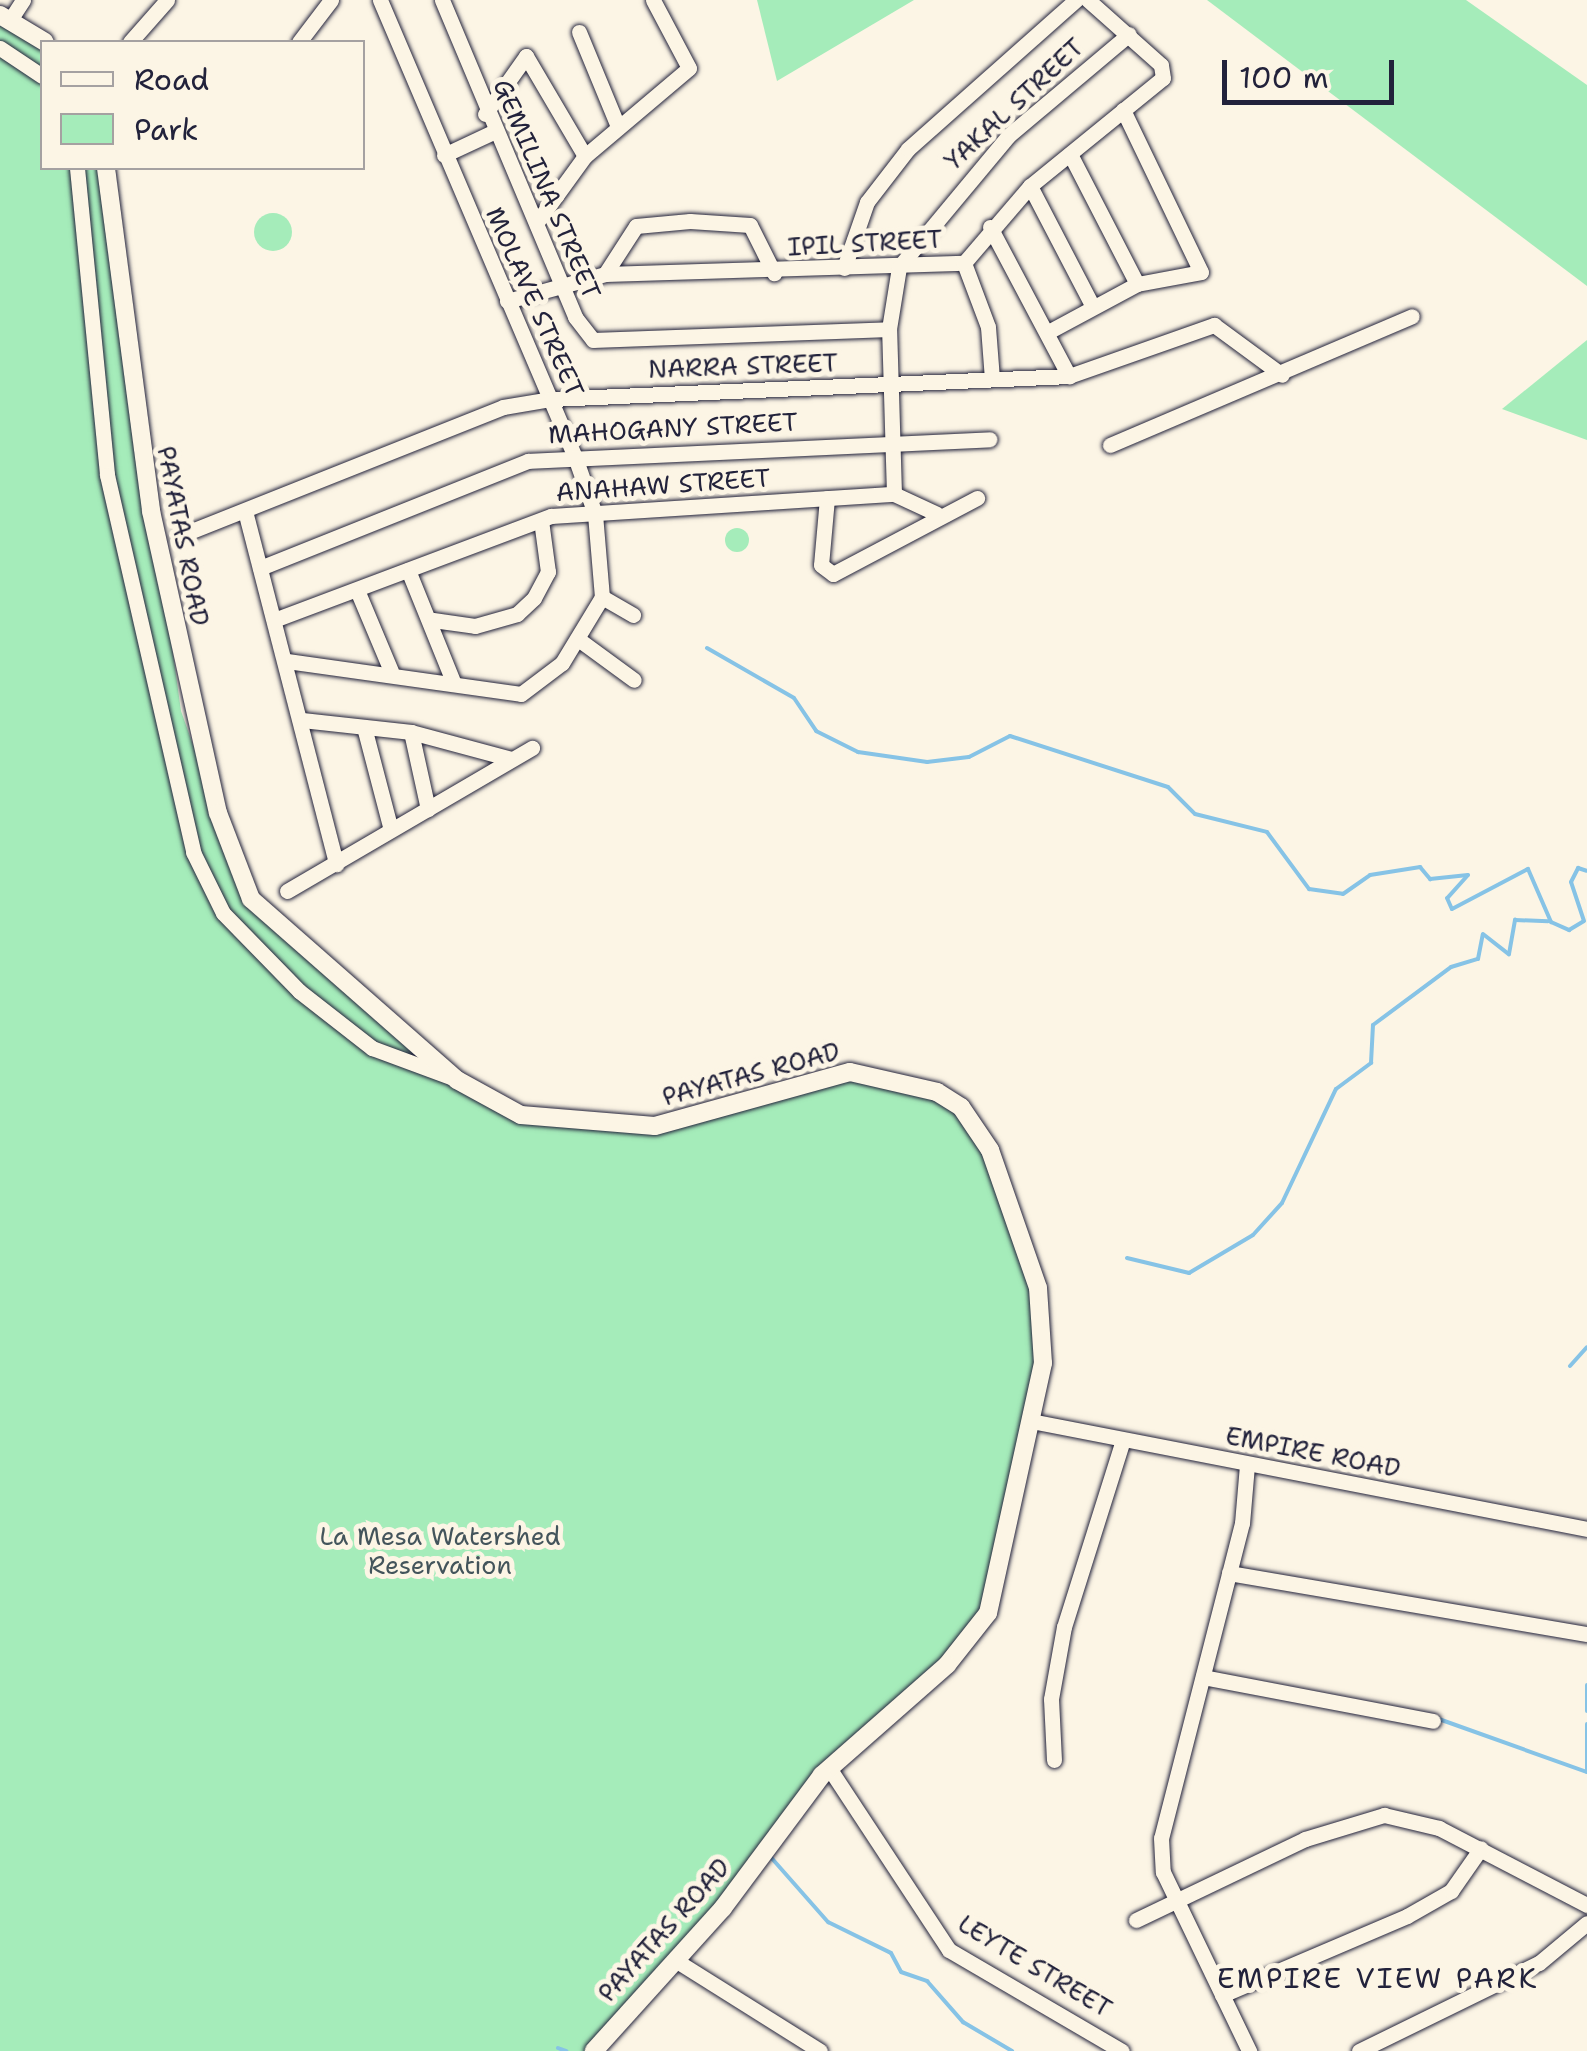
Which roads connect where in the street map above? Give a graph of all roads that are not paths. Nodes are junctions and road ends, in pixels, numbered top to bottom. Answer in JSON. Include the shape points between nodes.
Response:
{"nodes":[{"id":1,"x":23,"y":0,"type":"edge"},
{"id":2,"x":167,"y":0,"type":"edge"},
{"id":3,"x":331,"y":0,"type":"edge"},
{"id":4,"x":380,"y":0,"type":"edge"},
{"id":5,"x":442,"y":0,"type":"edge"},
{"id":6,"x":653,"y":0,"type":"edge"},
{"id":7,"x":1076,"y":0,"type":"edge"},
{"id":8,"x":1088,"y":0,"type":"edge"},
{"id":9,"x":5,"y":18,"type":"edge"},
{"id":10,"x":579,"y":32,"type":"dead end"},
{"id":11,"x":1128,"y":34,"type":"junction"},
{"id":12,"x":42,"y":40,"type":"edge"},
{"id":13,"x":132,"y":40,"type":"edge"},
{"id":14,"x":301,"y":40,"type":"edge"},
{"id":15,"x":0,"y":48,"type":"edge"},
{"id":16,"x":40,"y":75,"type":"edge"},
{"id":17,"x":1123,"y":110,"type":"junction"},
{"id":18,"x":485,"y":114,"type":"junction"},
{"id":19,"x":617,"y":124,"type":"junction"},
{"id":20,"x":494,"y":132,"type":"junction"},
{"id":21,"x":1070,"y":154,"type":"junction"},
{"id":22,"x":444,"y":155,"type":"junction"},
{"id":23,"x":585,"y":156,"type":"junction"},
{"id":24,"x":77,"y":170,"type":"edge"},
{"id":25,"x":106,"y":170,"type":"edge"},
{"id":26,"x":1030,"y":186,"type":"junction"},
{"id":27,"x":536,"y":222,"type":"junction"},
{"id":28,"x":990,"y":228,"type":"junction"},
{"id":29,"x":964,"y":263,"type":"junction"},
{"id":30,"x":899,"y":267,"type":"junction"},
{"id":31,"x":844,"y":268,"type":"junction"},
{"id":32,"x":774,"y":273,"type":"junction"},
{"id":33,"x":605,"y":274,"type":"junction"},
{"id":34,"x":561,"y":282,"type":"junction"},
{"id":35,"x":1137,"y":284,"type":"junction"},
{"id":36,"x":507,"y":301,"type":"junction"},
{"id":37,"x":1093,"y":307,"type":"junction"},
{"id":38,"x":1412,"y":316,"type":"dead end"},
{"id":39,"x":889,"y":329,"type":"junction"},
{"id":40,"x":1048,"y":332,"type":"junction"},
{"id":41,"x":1282,"y":375,"type":"junction"},
{"id":42,"x":1069,"y":376,"type":"junction"},
{"id":43,"x":992,"y":379,"type":"junction"},
{"id":44,"x":890,"y":385,"type":"junction"},
{"id":45,"x":552,"y":398,"type":"junction"},
{"id":46,"x":989,"y":439,"type":"dead end"},
{"id":47,"x":894,"y":441,"type":"junction"},
{"id":48,"x":1110,"y":445,"type":"dead end"},
{"id":49,"x":576,"y":456,"type":"junction"},
{"id":50,"x":894,"y":494,"type":"junction"},
{"id":51,"x":827,"y":498,"type":"junction"},
{"id":52,"x":977,"y":498,"type":"dead end"},
{"id":53,"x":244,"y":511,"type":"junction"},
{"id":54,"x":595,"y":514,"type":"junction"},
{"id":55,"x":936,"y":514,"type":"junction"},
{"id":56,"x":540,"y":520,"type":"junction"},
{"id":57,"x":157,"y":543,"type":"junction"},
{"id":58,"x":260,"y":568,"type":"junction"},
{"id":59,"x":408,"y":570,"type":"junction"},
{"id":60,"x":357,"y":590,"type":"junction"},
{"id":61,"x":602,"y":597,"type":"junction"},
{"id":62,"x":633,"y":615,"type":"dead end"},
{"id":63,"x":274,"y":620,"type":"junction"},
{"id":64,"x":433,"y":620,"type":"junction"},
{"id":65,"x":578,"y":639,"type":"junction"},
{"id":66,"x":287,"y":662,"type":"junction"},
{"id":67,"x":390,"y":671,"type":"junction"},
{"id":68,"x":634,"y":680,"type":"dead end"},
{"id":69,"x":454,"y":684,"type":"junction"},
{"id":70,"x":302,"y":720,"type":"junction"},
{"id":71,"x":364,"y":727,"type":"junction"},
{"id":72,"x":411,"y":732,"type":"junction"},
{"id":73,"x":532,"y":748,"type":"dead end"},
{"id":74,"x":511,"y":759,"type":"junction"},
{"id":75,"x":428,"y":809,"type":"junction"},
{"id":76,"x":391,"y":830,"type":"junction"},
{"id":77,"x":336,"y":864,"type":"junction"},
{"id":78,"x":287,"y":891,"type":"dead end"},
{"id":79,"x":458,"y":1080,"type":"junction"},
{"id":80,"x":1031,"y":1422,"type":"junction"},
{"id":81,"x":1123,"y":1440,"type":"junction"},
{"id":82,"x":1247,"y":1465,"type":"junction"},
{"id":83,"x":1587,"y":1529,"type":"edge"},
{"id":84,"x":1229,"y":1573,"type":"junction"},
{"id":85,"x":1587,"y":1634,"type":"edge"},
{"id":86,"x":1204,"y":1677,"type":"junction"},
{"id":87,"x":1433,"y":1722,"type":"dead end"},
{"id":88,"x":1054,"y":1760,"type":"dead end"},
{"id":89,"x":828,"y":1768,"type":"junction"},
{"id":90,"x":1481,"y":1848,"type":"junction"},
{"id":91,"x":1176,"y":1900,"type":"junction"},
{"id":92,"x":1587,"y":1904,"type":"edge"},
{"id":93,"x":1136,"y":1920,"type":"dead end"},
{"id":94,"x":1587,"y":1923,"type":"edge"},
{"id":95,"x":674,"y":1960,"type":"junction"},
{"id":96,"x":1222,"y":1995,"type":"junction"},
{"id":97,"x":594,"y":2051,"type":"edge"},
{"id":98,"x":820,"y":2051,"type":"edge"},
{"id":99,"x":1122,"y":2051,"type":"edge"},
{"id":100,"x":1248,"y":2051,"type":"edge"},
{"id":101,"x":1359,"y":2051,"type":"edge"}],
"edges":[{"from":1,"to":9,"type":"street"},
{"from":2,"to":13,"type":"street"},
{"from":3,"to":14,"type":"street"},
{"from":4,"to":22,"type":"street","name":"MOLAVE STREET"},
{"from":5,"to":18,"type":"street","name":"GEMILINA STREET"},
{"from":6,"to":19,"type":"street","via":[[690,68]]},
{"from":7,"to":31,"type":"street","via":[[908,149],[866,202]]},
{"from":8,"to":11,"type":"street","name":"IPIL STREET"},
{"from":9,"to":12,"type":"main road"},
{"from":10,"to":19,"type":"street"},
{"from":11,"to":17,"type":"street","name":"IPIL STREET","via":[[1164,72]]},
{"from":11,"to":30,"type":"street","name":"YAKAL STREET","via":[[1008,136]]},
{"from":15,"to":16,"type":"street"},
{"from":17,"to":21,"type":"street","name":"IPIL STREET"},
{"from":17,"to":35,"type":"street","via":[[1201,272]]},
{"from":18,"to":20,"type":"street","name":"GEMILINA STREET"},
{"from":18,"to":23,"type":"street","via":[[526,56]]},
{"from":19,"to":23,"type":"street"},
{"from":20,"to":22,"type":"street"},
{"from":20,"to":27,"type":"street","name":"GEMILINA STREET"},
{"from":21,"to":26,"type":"street","name":"IPIL STREET"},
{"from":21,"to":35,"type":"street"},
{"from":22,"to":36,"type":"street","name":"MOLAVE STREET"},
{"from":23,"to":27,"type":"street"},
{"from":24,"to":79,"type":"street","via":[[107,475],[192,852],[222,913],[300,991],[398,1063]]},
{"from":25,"to":57,"type":"main road","name":"PAYATAS ROAD"},
{"from":26,"to":28,"type":"street","name":"IPIL STREET"},
{"from":26,"to":37,"type":"street"},
{"from":27,"to":34,"type":"street","name":"GEMILINA STREET"},
{"from":28,"to":29,"type":"street","name":"IPIL STREET"},
{"from":28,"to":40,"type":"street"},
{"from":29,"to":30,"type":"street","name":"IPIL STREET"},
{"from":29,"to":43,"type":"street","via":[[988,328]]},
{"from":30,"to":31,"type":"street","name":"IPIL STREET"},
{"from":30,"to":39,"type":"street"},
{"from":31,"to":32,"type":"street","name":"IPIL STREET"},
{"from":32,"to":33,"type":"street","name":"IPIL STREET"},
{"from":32,"to":33,"type":"street","via":[[750,224],[690,220],[636,226]]},
{"from":33,"to":34,"type":"street","name":"IPIL STREET"},
{"from":34,"to":36,"type":"street","name":"IPIL STREET"},
{"from":34,"to":39,"type":"street","name":"GEMILINA STREET","via":[[582,326],[608,343]]},
{"from":35,"to":37,"type":"street"},
{"from":36,"to":45,"type":"street","name":"MOLAVE STREET"},
{"from":37,"to":40,"type":"street"},
{"from":38,"to":41,"type":"street"},
{"from":39,"to":44,"type":"street"},
{"from":40,"to":42,"type":"street"},
{"from":41,"to":42,"type":"street","name":"NARRA STREET","via":[[1214,325]]},
{"from":41,"to":48,"type":"street"},
{"from":42,"to":43,"type":"street","name":"NARRA STREET"},
{"from":43,"to":44,"type":"street","name":"NARRA STREET"},
{"from":44,"to":45,"type":"street","name":"NARRA STREET"},
{"from":44,"to":47,"type":"street"},
{"from":45,"to":49,"type":"street","name":"MOLAVE STREET"},
{"from":45,"to":53,"type":"street","name":"NARRA STREET","via":[[503,408]]},
{"from":46,"to":47,"type":"street","name":"MAHOGANY STREET"},
{"from":47,"to":49,"type":"street","name":"MAHOGANY STREET"},
{"from":47,"to":50,"type":"street"},
{"from":49,"to":54,"type":"street","name":"MOLAVE STREET"},
{"from":49,"to":58,"type":"street","name":"MAHOGANY STREET","via":[[528,461]]},
{"from":50,"to":51,"type":"street","name":"ANAHAW STREET"},
{"from":50,"to":55,"type":"street"},
{"from":51,"to":54,"type":"street","name":"ANAHAW STREET"},
{"from":51,"to":55,"type":"street","via":[[821,565],[832,574]]},
{"from":52,"to":55,"type":"street"},
{"from":53,"to":57,"type":"street","name":"NARRA STREET"},
{"from":53,"to":58,"type":"street"},
{"from":54,"to":56,"type":"street","name":"ANAHAW STREET"},
{"from":54,"to":61,"type":"street","name":"MOLAVE STREET"},
{"from":56,"to":59,"type":"street","name":"ANAHAW STREET"},
{"from":56,"to":64,"type":"street","via":[[548,572],[526,606],[475,626]]},
{"from":57,"to":79,"type":"main road","name":"PAYATAS ROAD","via":[[202,751],[244,888]]},
{"from":58,"to":63,"type":"street"},
{"from":59,"to":60,"type":"street","name":"ANAHAW STREET"},
{"from":59,"to":64,"type":"street"},
{"from":60,"to":63,"type":"street","name":"ANAHAW STREET"},
{"from":60,"to":67,"type":"street"},
{"from":61,"to":62,"type":"street"},
{"from":61,"to":65,"type":"street"},
{"from":63,"to":66,"type":"street"},
{"from":64,"to":69,"type":"street"},
{"from":65,"to":68,"type":"street"},
{"from":65,"to":69,"type":"street","via":[[542,686],[521,694]]},
{"from":66,"to":67,"type":"street"},
{"from":66,"to":70,"type":"street"},
{"from":67,"to":69,"type":"street"},
{"from":70,"to":71,"type":"street"},
{"from":70,"to":77,"type":"street"},
{"from":71,"to":72,"type":"street"},
{"from":71,"to":76,"type":"street"},
{"from":72,"to":74,"type":"street"},
{"from":72,"to":75,"type":"street"},
{"from":73,"to":74,"type":"street"},
{"from":74,"to":75,"type":"street"},
{"from":75,"to":76,"type":"street"},
{"from":76,"to":77,"type":"street"},
{"from":77,"to":78,"type":"street"},
{"from":79,"to":80,"type":"main road","name":"PAYATAS ROAD","via":[[521,1115],[624,1127],[699,1119],[850,1072],[892,1076],[948,1098],[990,1150],[1038,1288],[1044,1350]]},
{"from":80,"to":81,"type":"street","name":"EMPIRE ROAD"},
{"from":80,"to":89,"type":"main road","name":"PAYATAS ROAD","via":[[988,1613],[947,1665]]},
{"from":81,"to":82,"type":"street","name":"EMPIRE ROAD"},
{"from":81,"to":88,"type":"street","via":[[1064,1627],[1050,1699]]},
{"from":82,"to":83,"type":"street","name":"EMPIRE ROAD"},
{"from":82,"to":84,"type":"street"},
{"from":84,"to":85,"type":"street"},
{"from":84,"to":86,"type":"street"},
{"from":86,"to":87,"type":"street"},
{"from":86,"to":91,"type":"street","via":[[1161,1838]]},
{"from":89,"to":95,"type":"main road","name":"PAYATAS ROAD"},
{"from":89,"to":99,"type":"street","name":"LEYTE STREET","via":[[949,1950]]},
{"from":90,"to":91,"type":"street","via":[[1384,1816],[1316,1835]]},
{"from":90,"to":92,"type":"street"},
{"from":90,"to":96,"type":"street","via":[[1451,1891],[1407,1916]]},
{"from":91,"to":93,"type":"street"},
{"from":91,"to":96,"type":"street"},
{"from":94,"to":101,"type":"street","via":[[1539,1963]]},
{"from":95,"to":97,"type":"main road","name":"PAYATAS ROAD"},
{"from":95,"to":98,"type":"street"},
{"from":96,"to":100,"type":"street"}]}
